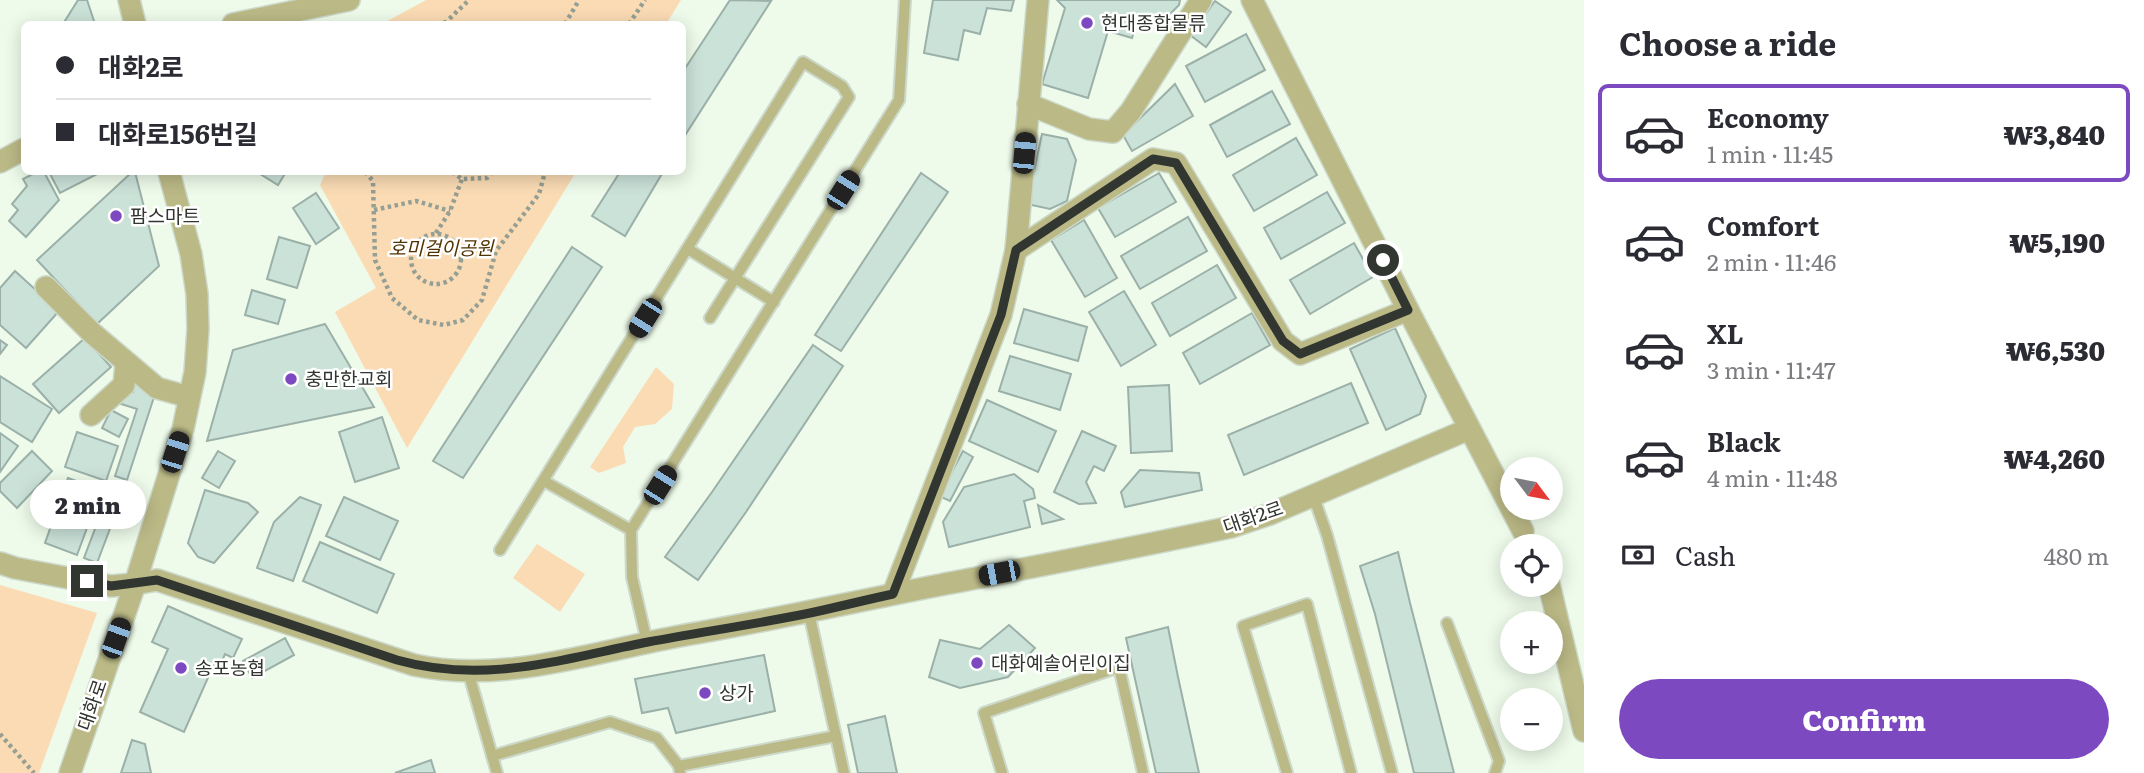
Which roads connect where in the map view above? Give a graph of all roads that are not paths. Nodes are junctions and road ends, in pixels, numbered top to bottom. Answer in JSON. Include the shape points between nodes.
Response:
{"nodes":[{"id":1,"x":129,"y":0,"type":"edge"},
{"id":2,"x":349,"y":0,"type":"edge"},
{"id":3,"x":905,"y":0,"type":"edge"},
{"id":4,"x":1038,"y":0,"type":"edge"},
{"id":5,"x":1201,"y":0,"type":"edge"},
{"id":6,"x":1252,"y":0,"type":"edge"},
{"id":7,"x":134,"y":21,"type":"edge"},
{"id":8,"x":248,"y":21,"type":"edge"},
{"id":9,"x":1028,"y":104,"type":"junction"},
{"id":10,"x":21,"y":151,"type":"edge"},
{"id":11,"x":0,"y":162,"type":"edge"},
{"id":12,"x":170,"y":175,"type":"edge"},
{"id":13,"x":688,"y":249,"type":"junction"},
{"id":14,"x":1016,"y":250,"type":"junction"},
{"id":15,"x":735,"y":277,"type":"junction"},
{"id":16,"x":46,"y":287,"type":"dead end"},
{"id":17,"x":774,"y":302,"type":"junction"},
{"id":18,"x":1408,"y":310,"type":"junction"},
{"id":19,"x":710,"y":318,"type":"dead end"},
{"id":20,"x":125,"y":363,"type":"junction"},
{"id":21,"x":189,"y":397,"type":"junction"},
{"id":22,"x":91,"y":415,"type":"dead end"},
{"id":23,"x":1469,"y":429,"type":"junction"},
{"id":24,"x":544,"y":481,"type":"junction"},
{"id":25,"x":1313,"y":495,"type":"junction"},
{"id":26,"x":631,"y":530,"type":"junction"},
{"id":27,"x":1525,"y":534,"type":"edge"},
{"id":28,"x":500,"y":550,"type":"dead end"},
{"id":29,"x":0,"y":563,"type":"edge"},
{"id":30,"x":135,"y":584,"type":"junction"},
{"id":31,"x":893,"y":594,"type":"junction"},
{"id":32,"x":1552,"y":597,"type":"edge"},
{"id":33,"x":810,"y":613,"type":"junction"},
{"id":34,"x":1447,"y":622,"type":"dead end"},
{"id":35,"x":647,"y":642,"type":"junction"},
{"id":36,"x":468,"y":671,"type":"junction"},
{"id":37,"x":1584,"y":732,"type":"edge"},
{"id":38,"x":836,"y":736,"type":"junction"},
{"id":39,"x":492,"y":755,"type":"junction"},
{"id":40,"x":679,"y":769,"type":"edge"},
{"id":41,"x":70,"y":773,"type":"edge"},
{"id":42,"x":497,"y":773,"type":"edge"},
{"id":43,"x":844,"y":773,"type":"edge"},
{"id":44,"x":1002,"y":773,"type":"edge"},
{"id":45,"x":1143,"y":773,"type":"edge"},
{"id":46,"x":1287,"y":773,"type":"edge"},
{"id":47,"x":1350,"y":773,"type":"edge"},
{"id":48,"x":1392,"y":773,"type":"edge"},
{"id":49,"x":1495,"y":773,"type":"edge"}],
"edges":[{"from":1,"to":7,"type":"street"},
{"from":2,"to":8,"type":"street"},
{"from":3,"to":17,"type":"lane","via":[[899,100]]},
{"from":4,"to":9,"type":"street"},
{"from":5,"to":9,"type":"street","via":[[1113,132],[1088,129]]},
{"from":6,"to":18,"type":"street"},
{"from":9,"to":14,"type":"street"},
{"from":10,"to":11,"type":"street"},
{"from":12,"to":21,"type":"street","name":"대화로","via":[[197,294],[195,372]]},
{"from":13,"to":15,"type":"lane"},
{"from":13,"to":15,"type":"lane","via":[[803,62],[842,86],[849,97]]},
{"from":13,"to":24,"type":"lane"},
{"from":14,"to":18,"type":"street","via":[[1153,159],[1176,163],[1283,341],[1300,354]]},
{"from":14,"to":31,"type":"street","via":[[1001,315]]},
{"from":15,"to":17,"type":"lane"},
{"from":15,"to":19,"type":"lane"},
{"from":16,"to":20,"type":"street"},
{"from":17,"to":26,"type":"lane"},
{"from":18,"to":23,"type":"street"},
{"from":20,"to":21,"type":"street","via":[[157,388]]},
{"from":20,"to":22,"type":"street","via":[[124,385]]},
{"from":21,"to":30,"type":"street","name":"대화로"},
{"from":23,"to":25,"type":"street","name":"대화2로"},
{"from":23,"to":27,"type":"street"},
{"from":24,"to":26,"type":"lane"},
{"from":24,"to":28,"type":"lane"},
{"from":25,"to":31,"type":"street","name":"대화2로","via":[[1231,527]]},
{"from":25,"to":48,"type":"lane"},
{"from":26,"to":35,"type":"lane","via":[[632,577]]},
{"from":29,"to":30,"type":"street","name":"대화2로","via":[[111,586]]},
{"from":30,"to":36,"type":"street","name":"대화2로","via":[[157,580],[405,662]]},
{"from":30,"to":41,"type":"street","name":"대화로"},
{"from":31,"to":33,"type":"street","name":"대화2로"},
{"from":32,"to":37,"type":"street"},
{"from":33,"to":35,"type":"street","name":"대화2로"},
{"from":33,"to":38,"type":"lane"},
{"from":34,"to":49,"type":"lane","via":[[1499,761]]},
{"from":35,"to":36,"type":"street","name":"대화2로","via":[[553,663]]},
{"from":36,"to":39,"type":"lane"},
{"from":38,"to":40,"type":"lane"},
{"from":38,"to":43,"type":"lane"},
{"from":39,"to":40,"type":"lane","via":[[610,722],[657,737]]},
{"from":39,"to":42,"type":"lane"},
{"from":44,"to":45,"type":"lane","via":[[984,713],[1119,667]]},
{"from":46,"to":47,"type":"lane","via":[[1243,626],[1307,604]]}]}
